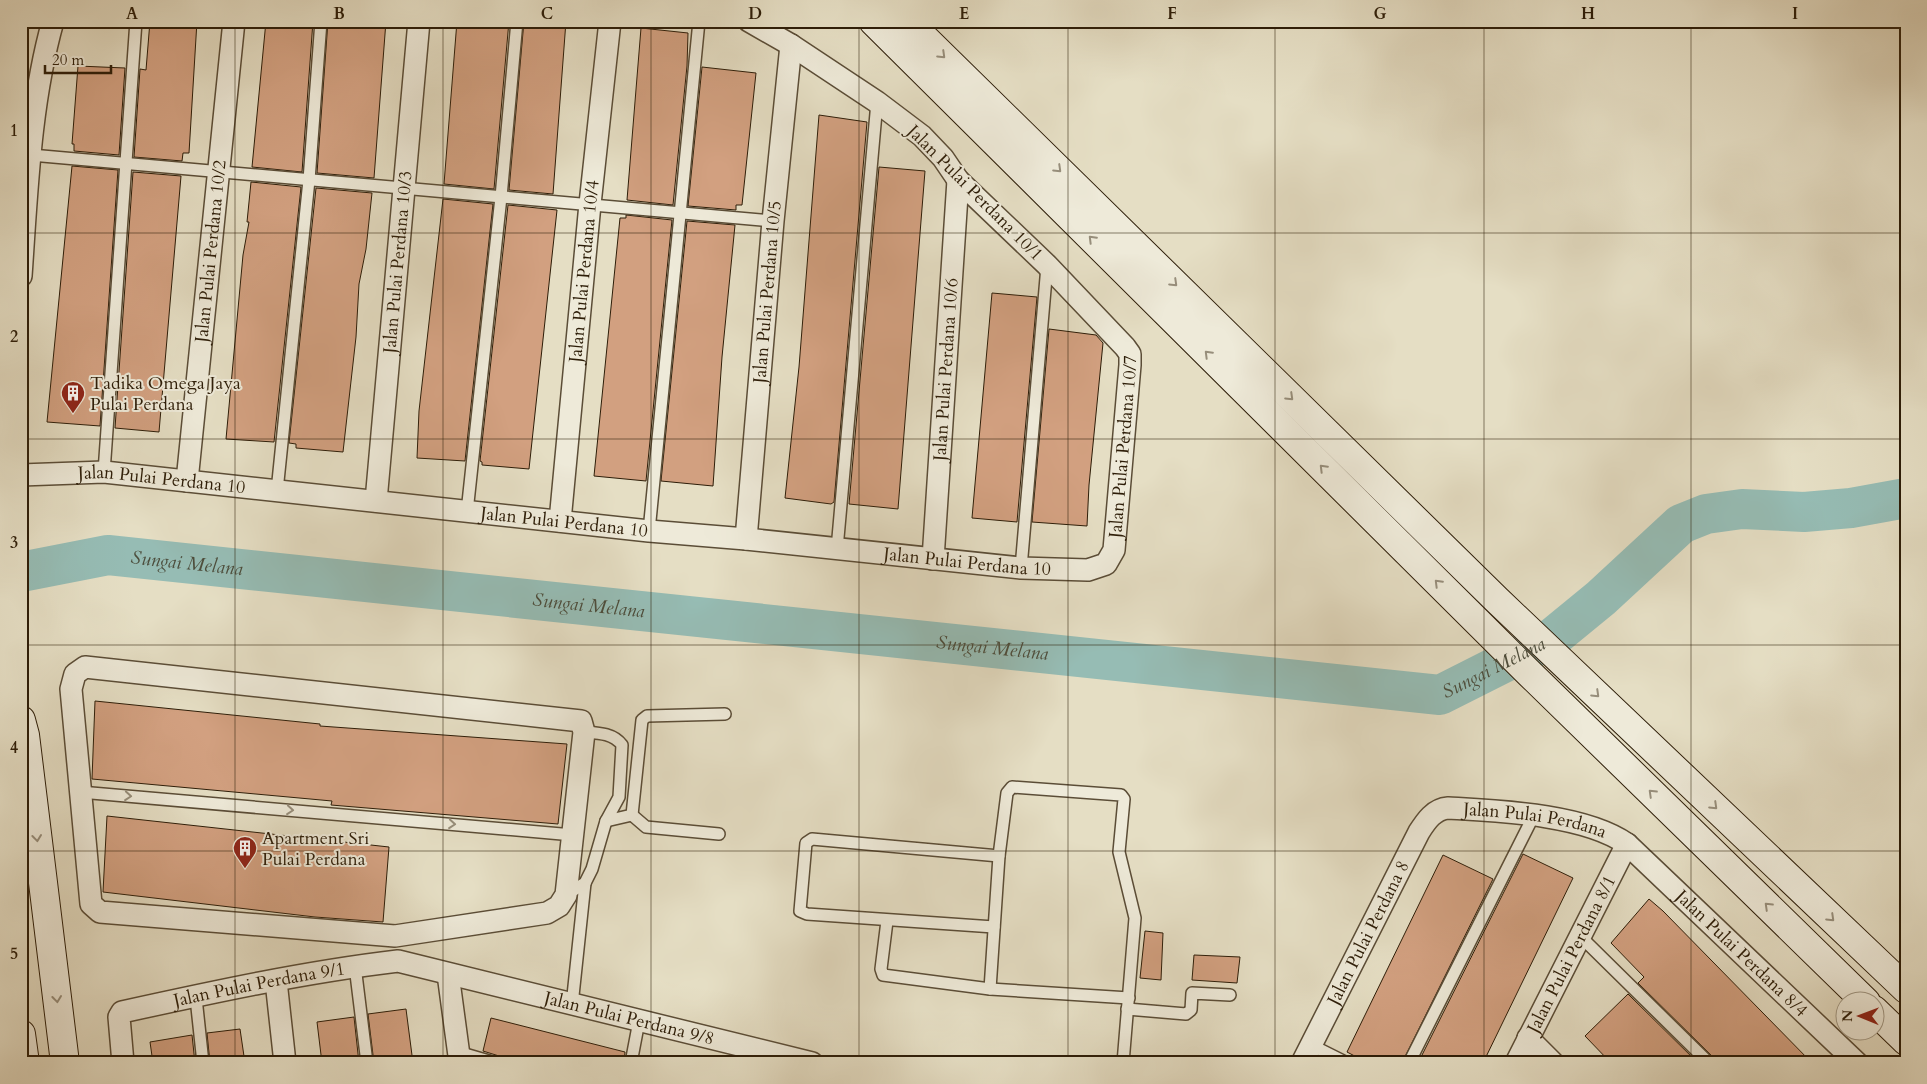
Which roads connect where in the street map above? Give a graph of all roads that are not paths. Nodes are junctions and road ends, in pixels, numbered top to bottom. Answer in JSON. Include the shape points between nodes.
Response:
{"nodes":[{"id":1,"x":52,"y":21,"type":"edge"},
{"id":2,"x":136,"y":21,"type":"edge"},
{"id":3,"x":234,"y":21,"type":"edge"},
{"id":4,"x":320,"y":21,"type":"edge"},
{"id":5,"x":419,"y":21,"type":"edge"},
{"id":6,"x":517,"y":21,"type":"edge"},
{"id":7,"x":610,"y":21,"type":"edge"},
{"id":8,"x":699,"y":21,"type":"edge"},
{"id":9,"x":749,"y":21,"type":"edge"},
{"id":10,"x":873,"y":21,"type":"edge"},
{"id":11,"x":907,"y":21,"type":"edge"},
{"id":12,"x":791,"y":45,"type":"junction"},
{"id":13,"x":877,"y":102,"type":"junction"},
{"id":14,"x":31,"y":155,"type":"junction"},
{"id":15,"x":125,"y":164,"type":"junction"},
{"id":16,"x":218,"y":172,"type":"junction"},
{"id":17,"x":309,"y":180,"type":"junction"},
{"id":18,"x":958,"y":180,"type":"junction"},
{"id":19,"x":404,"y":188,"type":"junction"},
{"id":20,"x":501,"y":197,"type":"junction"},
{"id":21,"x":590,"y":204,"type":"junction"},
{"id":22,"x":682,"y":212,"type":"junction"},
{"id":23,"x":772,"y":221,"type":"junction"},
{"id":24,"x":1048,"y":265,"type":"junction"},
{"id":25,"x":21,"y":276,"type":"edge"},
{"id":26,"x":1113,"y":333,"type":"joint"},
{"id":27,"x":104,"y":472,"type":"junction"},
{"id":28,"x":21,"y":474,"type":"edge"},
{"id":29,"x":187,"y":481,"type":"junction"},
{"id":30,"x":277,"y":491,"type":"junction"},
{"id":31,"x":376,"y":502,"type":"junction"},
{"id":32,"x":467,"y":512,"type":"junction"},
{"id":33,"x":560,"y":521,"type":"junction"},
{"id":34,"x":649,"y":531,"type":"junction"},
{"id":35,"x":746,"y":539,"type":"junction"},
{"id":36,"x":837,"y":549,"type":"junction"},
{"id":37,"x":933,"y":559,"type":"junction"},
{"id":38,"x":1106,"y":564,"type":"joint"},
{"id":39,"x":1021,"y":568,"type":"junction"},
{"id":40,"x":725,"y":714,"type":"dead end"},
{"id":41,"x":21,"y":720,"type":"edge"},
{"id":42,"x":584,"y":732,"type":"junction"},
{"id":43,"x":80,"y":792,"type":"junction"},
{"id":44,"x":1441,"y":808,"type":"joint"},
{"id":45,"x":632,"y":815,"type":"junction"},
{"id":46,"x":1534,"y":815,"type":"junction"},
{"id":47,"x":606,"y":821,"type":"junction"},
{"id":48,"x":719,"y":834,"type":"dead end"},
{"id":49,"x":573,"y":835,"type":"junction"},
{"id":50,"x":1627,"y":844,"type":"junction"},
{"id":51,"x":998,"y":856,"type":"junction"},
{"id":52,"x":585,"y":883,"type":"junction"},
{"id":53,"x":566,"y":895,"type":"junction"},
{"id":54,"x":887,"y":921,"type":"junction"},
{"id":55,"x":994,"y":927,"type":"junction"},
{"id":56,"x":395,"y":936,"type":"junction"},
{"id":57,"x":1580,"y":936,"type":"junction"},
{"id":58,"x":398,"y":962,"type":"junction"},
{"id":59,"x":355,"y":966,"type":"junction"},
{"id":60,"x":448,"y":974,"type":"junction"},
{"id":61,"x":276,"y":981,"type":"junction"},
{"id":62,"x":990,"y":989,"type":"junction"},
{"id":63,"x":1906,"y":989,"type":"edge"},
{"id":64,"x":1856,"y":992,"type":"edge"},
{"id":65,"x":1230,"y":995,"type":"dead end"},
{"id":66,"x":196,"y":998,"type":"junction"},
{"id":67,"x":1128,"y":1004,"type":"junction"},
{"id":68,"x":572,"y":1005,"type":"junction"},
{"id":69,"x":1884,"y":1020,"type":"edge"},
{"id":70,"x":639,"y":1021,"type":"junction"},
{"id":71,"x":21,"y":1034,"type":"edge"},
{"id":72,"x":1528,"y":1038,"type":"junction"},
{"id":73,"x":1906,"y":1041,"type":"edge"},
{"id":74,"x":1306,"y":1054,"type":"edge"},
{"id":75,"x":459,"y":1058,"type":"edge"},
{"id":76,"x":25,"y":1063,"type":"edge"},
{"id":77,"x":65,"y":1063,"type":"edge"},
{"id":78,"x":123,"y":1063,"type":"edge"},
{"id":79,"x":203,"y":1063,"type":"edge"},
{"id":80,"x":285,"y":1063,"type":"edge"},
{"id":81,"x":367,"y":1063,"type":"edge"},
{"id":82,"x":496,"y":1063,"type":"edge"},
{"id":83,"x":632,"y":1063,"type":"edge"},
{"id":84,"x":812,"y":1063,"type":"edge"},
{"id":85,"x":1123,"y":1063,"type":"edge"},
{"id":86,"x":1347,"y":1063,"type":"edge"},
{"id":87,"x":1409,"y":1063,"type":"edge"},
{"id":88,"x":1516,"y":1063,"type":"edge"},
{"id":89,"x":1553,"y":1063,"type":"edge"},
{"id":90,"x":1709,"y":1063,"type":"edge"},
{"id":91,"x":1857,"y":1063,"type":"edge"}],
"edges":[{"from":1,"to":14,"type":"street","via":[[43,56]]},
{"from":2,"to":15,"type":"lane"},
{"from":3,"to":16,"type":"street","name":"Jalan Pulai Perdana 10/2"},
{"from":4,"to":17,"type":"lane"},
{"from":5,"to":19,"type":"street","name":"Jalan Pulai Perdana 10/3"},
{"from":6,"to":20,"type":"lane"},
{"from":7,"to":21,"type":"street","name":"Jalan Pulai Perdana 10/4"},
{"from":8,"to":22,"type":"lane"},
{"from":9,"to":12,"type":"street","name":"Jalan Pulai Perdana 10/1"},
{"from":64,"to":10,"type":"street","one_way":true,"via":[[1472,617]]},
{"from":11,"to":63,"type":"street","one_way":true,"via":[[1497,600]]},
{"from":12,"to":13,"type":"street","name":"Jalan Pulai Perdana 10/1"},
{"from":12,"to":23,"type":"street","name":"Jalan Pulai Perdana 10/5"},
{"from":13,"to":18,"type":"street","name":"Jalan Pulai Perdana 10/1","via":[[922,136]]},
{"from":13,"to":36,"type":"lane"},
{"from":14,"to":15,"type":"lane"},
{"from":14,"to":25,"type":"street"},
{"from":15,"to":16,"type":"lane"},
{"from":15,"to":27,"type":"lane"},
{"from":16,"to":17,"type":"lane"},
{"from":16,"to":29,"type":"street","name":"Jalan Pulai Perdana 10/2"},
{"from":17,"to":19,"type":"lane"},
{"from":17,"to":30,"type":"lane"},
{"from":18,"to":24,"type":"street","name":"Jalan Pulai Perdana 10/1"},
{"from":18,"to":37,"type":"street","name":"Jalan Pulai Perdana 10/6"},
{"from":19,"to":20,"type":"lane"},
{"from":19,"to":31,"type":"street","name":"Jalan Pulai Perdana 10/3"},
{"from":20,"to":21,"type":"lane"},
{"from":20,"to":32,"type":"lane"},
{"from":21,"to":22,"type":"lane"},
{"from":21,"to":33,"type":"street","name":"Jalan Pulai Perdana 10/4"},
{"from":22,"to":23,"type":"lane"},
{"from":22,"to":34,"type":"lane"},
{"from":23,"to":35,"type":"street","name":"Jalan Pulai Perdana 10/5"},
{"from":24,"to":26,"type":"street","name":"Jalan Pulai Perdana 10/1"},
{"from":24,"to":39,"type":"lane"},
{"from":26,"to":38,"type":"street","name":"Jalan Pulai Perdana 10/7","via":[[1130,354],[1130,366],[1114,550]]},
{"from":27,"to":28,"type":"street","name":"Jalan Pulai Perdana 10"},
{"from":27,"to":29,"type":"street","name":"Jalan Pulai Perdana 10"},
{"from":29,"to":30,"type":"street","name":"Jalan Pulai Perdana 10"},
{"from":30,"to":31,"type":"street","name":"Jalan Pulai Perdana 10"},
{"from":31,"to":32,"type":"street","name":"Jalan Pulai Perdana 10"},
{"from":32,"to":33,"type":"street","name":"Jalan Pulai Perdana 10"},
{"from":33,"to":34,"type":"street","name":"Jalan Pulai Perdana 10"},
{"from":34,"to":35,"type":"street","name":"Jalan Pulai Perdana 10"},
{"from":35,"to":36,"type":"street","name":"Jalan Pulai Perdana 10"},
{"from":36,"to":37,"type":"street","name":"Jalan Pulai Perdana 10"},
{"from":37,"to":39,"type":"street","name":"Jalan Pulai Perdana 10"},
{"from":38,"to":39,"type":"street","name":"Jalan Pulai Perdana 10","via":[[1088,570]]},
{"from":40,"to":45,"type":"lane","via":[[647,716],[642,720]]},
{"from":41,"to":77,"type":"street","one_way":true},
{"from":42,"to":43,"type":"street","via":[[581,721],[569,718],[85,667],[75,674],[70,689]]},
{"from":42,"to":47,"type":"lane","via":[[609,736],[622,746],[619,797]]},
{"from":42,"to":49,"type":"street"},
{"from":43,"to":49,"type":"lane","one_way":true},
{"from":43,"to":56,"type":"street","via":[[91,904],[100,912]]},
{"from":44,"to":46,"type":"street","name":"Jalan Pulai Perdana"},
{"from":44,"to":74,"type":"street","name":"Jalan Pulai Perdana 8","via":[[1418,832]]},
{"from":45,"to":47,"type":"lane"},
{"from":45,"to":48,"type":"lane","via":[[646,827]]},
{"from":46,"to":50,"type":"street","name":"Jalan Pulai Perdana","via":[[1614,834]]},
{"from":46,"to":87,"type":"lane"},
{"from":47,"to":52,"type":"lane"},
{"from":49,"to":53,"type":"street"},
{"from":50,"to":57,"type":"street","name":"Jalan Pulai Perdana 8/1"},
{"from":50,"to":91,"type":"street","name":"Jalan Pulai Perdana 8/4"},
{"from":51,"to":54,"type":"lane","via":[[812,839],[806,842],[800,911]]},
{"from":51,"to":55,"type":"lane"},
{"from":51,"to":67,"type":"lane","via":[[1007,793],[1012,788],[1121,795],[1124,799],[1119,852],[1135,918]]},
{"from":52,"to":53,"type":"lane"},
{"from":52,"to":68,"type":"lane"},
{"from":53,"to":56,"type":"street","via":[[559,906],[547,913]]},
{"from":54,"to":55,"type":"lane"},
{"from":54,"to":62,"type":"lane","via":[[881,969],[883,976]]},
{"from":55,"to":62,"type":"lane"},
{"from":56,"to":58,"type":"street"},
{"from":57,"to":72,"type":"street","name":"Jalan Pulai Perdana 8/1"},
{"from":57,"to":90,"type":"lane"},
{"from":58,"to":59,"type":"street","name":"Jalan Pulai Perdana 9/1"},
{"from":58,"to":60,"type":"street","name":"Jalan Pulai Perdana 9/1"},
{"from":59,"to":61,"type":"street","name":"Jalan Pulai Perdana 9/1"},
{"from":59,"to":81,"type":"lane"},
{"from":60,"to":68,"type":"street","name":"Jalan Pulai Perdana 9/8"},
{"from":60,"to":75,"type":"street"},
{"from":61,"to":66,"type":"street","name":"Jalan Pulai Perdana 9/1"},
{"from":61,"to":80,"type":"street"},
{"from":62,"to":67,"type":"lane"},
{"from":65,"to":67,"type":"lane","via":[[1192,993],[1192,1010],[1186,1014]]},
{"from":66,"to":78,"type":"street","name":"Jalan Pulai Perdana 9/1","via":[[122,1012],[119,1017]]},
{"from":66,"to":79,"type":"lane"},
{"from":67,"to":85,"type":"lane"},
{"from":68,"to":70,"type":"street","name":"Jalan Pulai Perdana 9/8"},
{"from":69,"to":73,"type":"street"},
{"from":70,"to":83,"type":"lane"},
{"from":70,"to":84,"type":"street","name":"Jalan Pulai Perdana 9/8"},
{"from":71,"to":76,"type":"street"},
{"from":72,"to":88,"type":"street","name":"Jalan Pulai Perdana 8/1"},
{"from":72,"to":89,"type":"street"},
{"from":74,"to":86,"type":"lane"},
{"from":75,"to":82,"type":"lane"}]}
